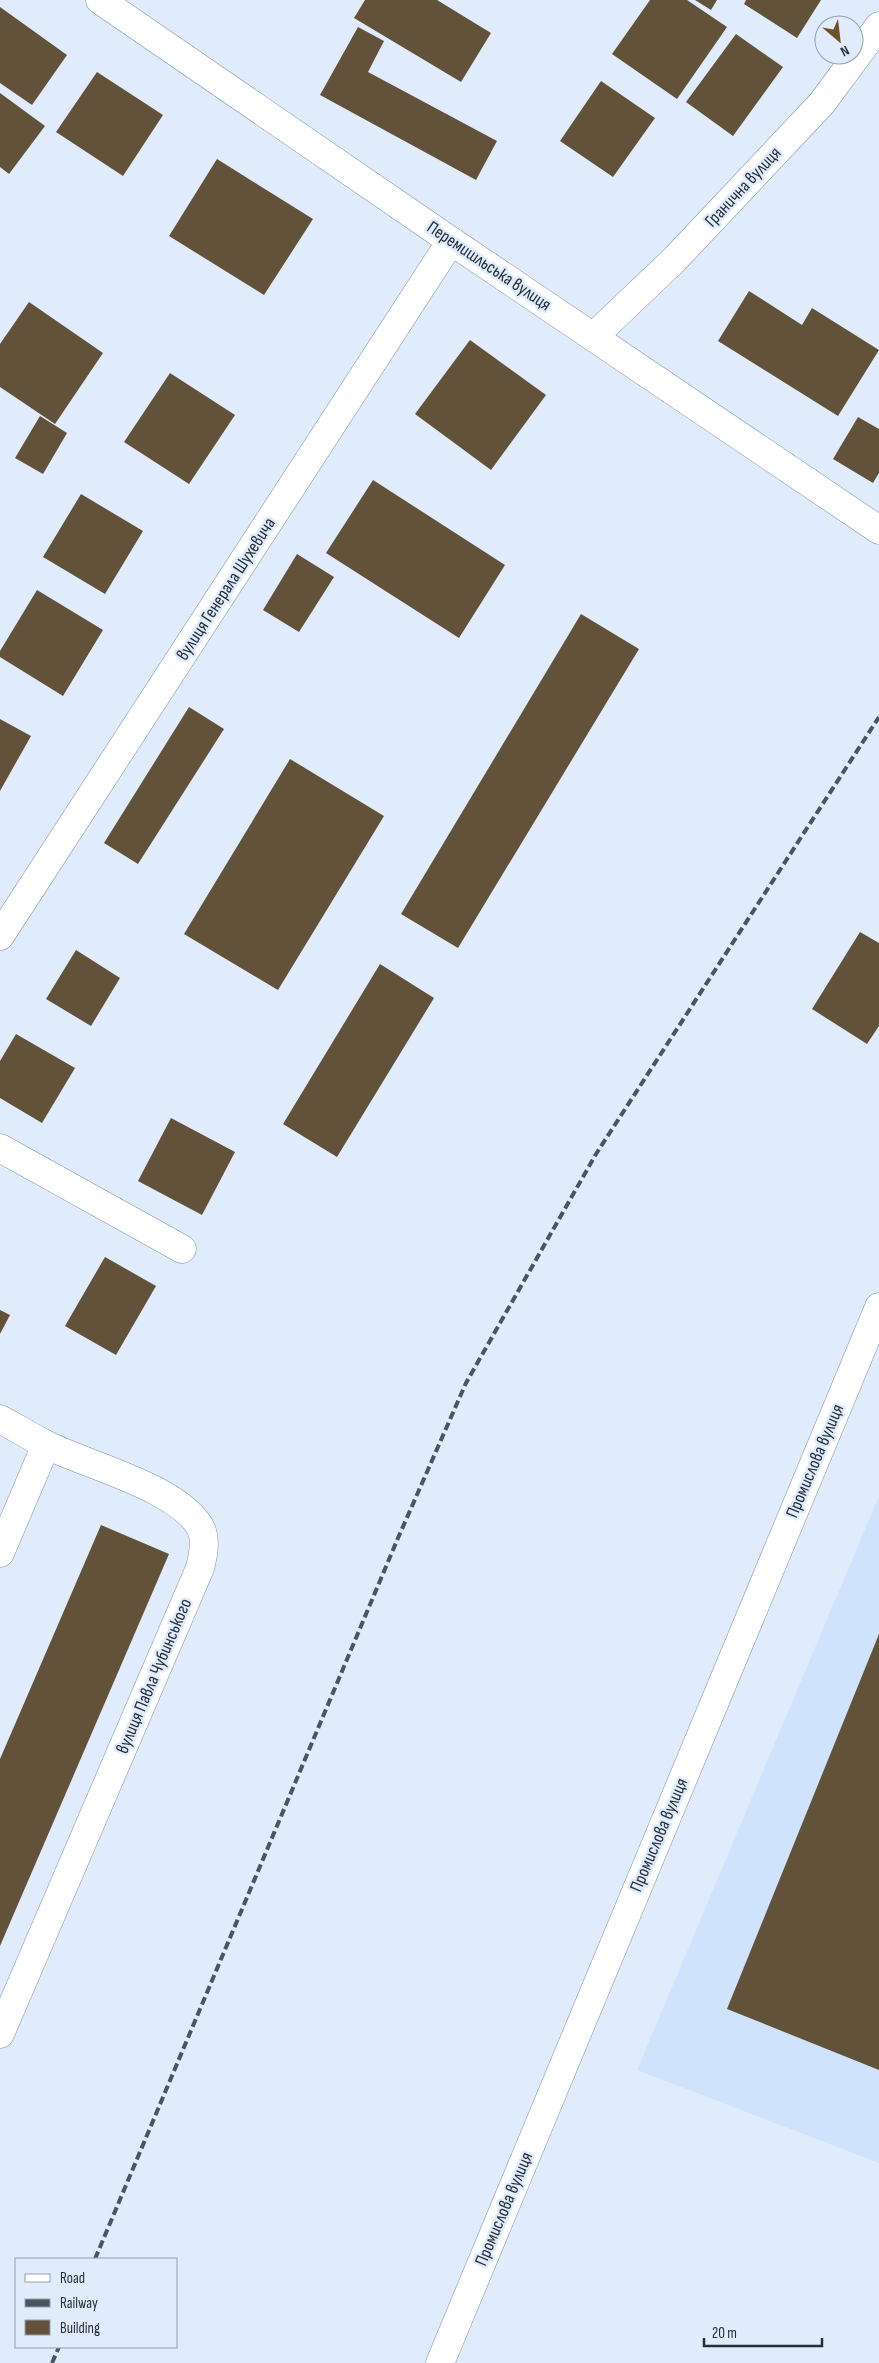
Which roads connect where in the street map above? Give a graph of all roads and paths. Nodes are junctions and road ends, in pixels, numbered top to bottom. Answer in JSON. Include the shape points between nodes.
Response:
{"nodes":[{"id":1,"x":100,"y":0,"type":"edge"},
{"id":2,"x":879,"y":26,"type":"edge"},
{"id":3,"x":451,"y":241,"type":"junction"},
{"id":4,"x":593,"y":337,"type":"junction"},
{"id":5,"x":879,"y":530,"type":"edge"},
{"id":6,"x":0,"y":936,"type":"edge"},
{"id":7,"x":0,"y":1148,"type":"edge"},
{"id":8,"x":182,"y":1249,"type":"dead end"},
{"id":9,"x":879,"y":1307,"type":"edge"},
{"id":10,"x":0,"y":1418,"type":"edge"},
{"id":11,"x":46,"y":1445,"type":"junction"},
{"id":12,"x":0,"y":1553,"type":"edge"},
{"id":13,"x":0,"y":2034,"type":"edge"},
{"id":14,"x":440,"y":2363,"type":"edge"}],
"edges":[{"from":1,"to":3,"type":"street","name":"Перемишльська вулиця"},
{"from":2,"to":4,"type":"street","name":"Гранична вулиця","via":[[822,103],[675,259]]},
{"from":3,"to":4,"type":"street","name":"Перемишльська вулиця"},
{"from":3,"to":6,"type":"street","name":"вулиця Генерала Шухевича"},
{"from":4,"to":5,"type":"street","name":"Перемишльська вулиця"},
{"from":7,"to":8,"type":"street"},
{"from":9,"to":14,"type":"street","name":"Промислова вулиця"},
{"from":10,"to":11,"type":"street","name":"вулиця Павла Чубинського"},
{"from":11,"to":12,"type":"street"},
{"from":11,"to":13,"type":"street","name":"вулиця Павла Чубинського","via":[[167,1495],[187,1511],[202,1530],[204,1549],[200,1568]]}]}
